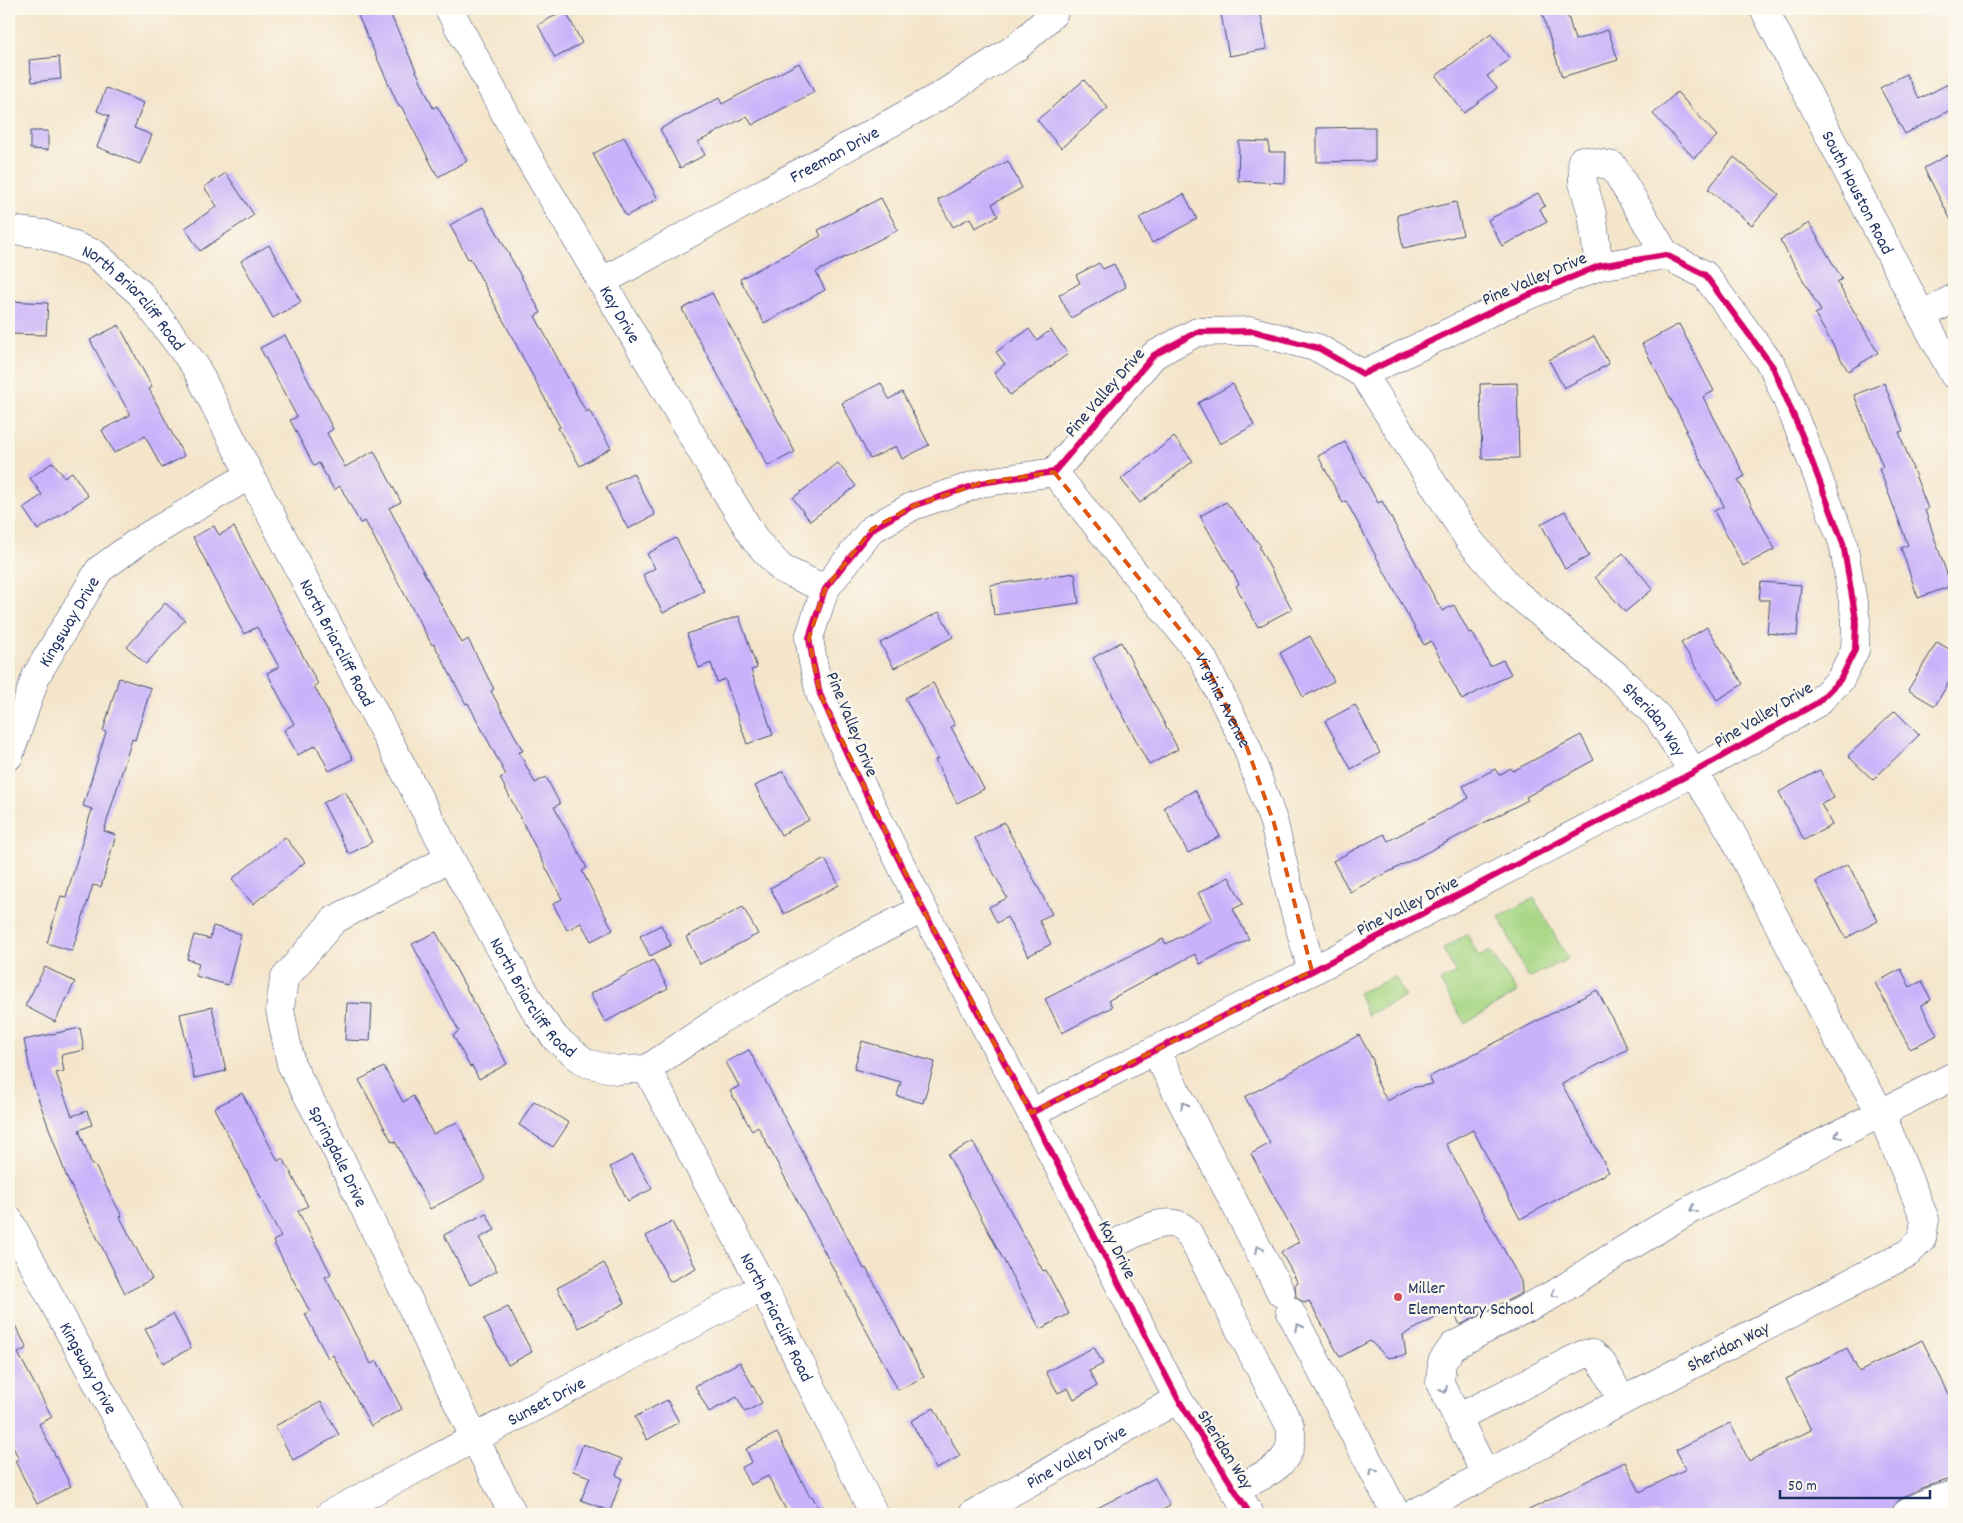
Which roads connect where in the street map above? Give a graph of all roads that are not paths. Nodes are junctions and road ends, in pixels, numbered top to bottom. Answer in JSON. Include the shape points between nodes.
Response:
{"nodes":[{"id":1,"x":448,"y":9,"type":"edge"},
{"id":2,"x":1055,"y":9,"type":"edge"},
{"id":3,"x":1764,"y":9,"type":"edge"},
{"id":4,"x":9,"y":230,"type":"edge"},
{"id":5,"x":1666,"y":255,"type":"junction"},
{"id":6,"x":1599,"y":266,"type":"junction"},
{"id":7,"x":601,"y":282,"type":"junction"},
{"id":8,"x":1954,"y":298,"type":"edge"},
{"id":9,"x":1922,"y":316,"type":"junction"},
{"id":10,"x":1363,"y":374,"type":"junction"},
{"id":11,"x":1954,"y":375,"type":"edge"},
{"id":12,"x":1054,"y":472,"type":"junction"},
{"id":13,"x":250,"y":475,"type":"junction"},
{"id":14,"x":825,"y":589,"type":"junction"},
{"id":15,"x":9,"y":756,"type":"edge"},
{"id":16,"x":1694,"y":772,"type":"junction"},
{"id":17,"x":450,"y":858,"type":"junction"},
{"id":18,"x":923,"y":909,"type":"junction"},
{"id":19,"x":1312,"y":971,"type":"junction"},
{"id":20,"x":1155,"y":1050,"type":"junction"},
{"id":21,"x":647,"y":1069,"type":"junction"},
{"id":22,"x":1954,"y":1076,"type":"edge"},
{"id":23,"x":1031,"y":1113,"type":"junction"},
{"id":24,"x":1881,"y":1114,"type":"junction"},
{"id":25,"x":9,"y":1220,"type":"edge"},
{"id":26,"x":1102,"y":1251,"type":"junction"},
{"id":27,"x":763,"y":1287,"type":"junction"},
{"id":28,"x":1178,"y":1399,"type":"junction"},
{"id":29,"x":1622,"y":1401,"type":"junction"},
{"id":30,"x":1458,"y":1418,"type":"junction"},
{"id":31,"x":474,"y":1440,"type":"junction"},
{"id":32,"x":1486,"y":1475,"type":"junction"},
{"id":33,"x":1234,"y":1490,"type":"junction"},
{"id":34,"x":1954,"y":1495,"type":"edge"},
{"id":35,"x":168,"y":1514,"type":"edge"},
{"id":36,"x":330,"y":1514,"type":"edge"},
{"id":37,"x":513,"y":1514,"type":"edge"},
{"id":38,"x":874,"y":1514,"type":"edge"},
{"id":39,"x":973,"y":1514,"type":"edge"},
{"id":40,"x":1250,"y":1514,"type":"edge"},
{"id":41,"x":1396,"y":1514,"type":"edge"},
{"id":42,"x":1413,"y":1514,"type":"edge"},
{"id":43,"x":1906,"y":1514,"type":"edge"}],
"edges":[{"from":1,"to":7,"type":"street","name":"Kay Drive"},
{"from":2,"to":7,"type":"street","name":"Freeman Drive","via":[[1017,46],[938,97]]},
{"from":3,"to":9,"type":"street","name":"South Houston Road"},
{"from":4,"to":13,"type":"street","name":"North Briarcliff Road","via":[[44,234],[95,254],[140,293],[195,366]]},
{"from":5,"to":6,"type":"street","name":"Pine Valley Drive"},
{"from":5,"to":6,"type":"street","via":[[1613,166],[1582,160],[1583,183],[1592,214]]},
{"from":5,"to":16,"type":"street","name":"Pine Valley Drive","via":[[1705,275],[1773,367],[1843,543],[1856,620],[1855,650],[1840,680],[1817,703]]},
{"from":6,"to":10,"type":"street","name":"Pine Valley Drive","via":[[1505,305]]},
{"from":7,"to":14,"type":"street","name":"Kay Drive","via":[[756,541],[782,570]]},
{"from":8,"to":9,"type":"street"},
{"from":9,"to":11,"type":"street","name":"South Houston Road"},
{"from":10,"to":12,"type":"street","name":"Pine Valley Drive","via":[[1318,348],[1253,331],[1197,332],[1154,355]]},
{"from":10,"to":16,"type":"street","name":"Sheridan Way","via":[[1469,540],[1512,590],[1616,675],[1658,717]]},
{"from":12,"to":14,"type":"street","name":"Pine Valley Drive","via":[[981,483],[913,506],[872,529]]},
{"from":12,"to":19,"type":"street","name":"Virginia Avenue","via":[[1202,657],[1246,745],[1274,823]]},
{"from":13,"to":15,"type":"street","name":"Kingsway Drive","via":[[138,541],[99,570],[36,676]]},
{"from":13,"to":17,"type":"street","name":"North Briarcliff Road"},
{"from":14,"to":18,"type":"street","name":"Pine Valley Drive","via":[[809,638],[820,694]]},
{"from":16,"to":19,"type":"street","name":"Pine Valley Drive"},
{"from":16,"to":24,"type":"street","name":"Sheridan Way","via":[[1730,830],[1836,1036]]},
{"from":17,"to":21,"type":"street","name":"North Briarcliff Road","via":[[536,1012],[556,1039],[586,1063],[616,1070]]},
{"from":17,"to":31,"type":"street","name":"Springdale Drive","via":[[334,920],[284,978],[280,1010],[291,1064],[337,1151]]},
{"from":18,"to":21,"type":"street","via":[[844,948],[719,1020]]},
{"from":18,"to":23,"type":"street","name":"Pine Valley Drive"},
{"from":19,"to":20,"type":"street","name":"Pine Valley Drive"},
{"from":20,"to":23,"type":"street","name":"Pine Valley Drive"},
{"from":41,"to":20,"type":"street","one_way":true},
{"from":21,"to":27,"type":"street","name":"North Briarcliff Road"},
{"from":22,"to":24,"type":"street"},
{"from":23,"to":26,"type":"street","name":"Kay Drive"},
{"from":24,"to":29,"type":"street","name":"Sheridan Way","via":[[1925,1219],[1922,1239],[1908,1253]]},
{"from":24,"to":30,"type":"street","one_way":true,"via":[[1686,1212],[1558,1292],[1453,1346],[1442,1362],[1440,1383]]},
{"from":25,"to":35,"type":"street","name":"Kingsway Drive"},
{"from":26,"to":28,"type":"street","name":"Kay Drive"},
{"from":26,"to":33,"type":"street","via":[[1151,1226],[1170,1222],[1185,1229],[1194,1242],[1290,1426],[1292,1439],[1287,1456],[1275,1469]]},
{"from":27,"to":31,"type":"street","name":"Sunset Drive"},
{"from":27,"to":38,"type":"street","name":"North Briarcliff Road"},
{"from":28,"to":33,"type":"street","name":"Sheridan Way"},
{"from":28,"to":39,"type":"street","name":"Pine Valley Drive"},
{"from":29,"to":30,"type":"street","via":[[1601,1361],[1594,1354],[1584,1354]]},
{"from":29,"to":32,"type":"street","name":"Sheridan Way"},
{"from":30,"to":32,"type":"street"},
{"from":31,"to":36,"type":"street","name":"Sunset Drive"},
{"from":31,"to":37,"type":"street","name":"Springdale Drive"},
{"from":32,"to":42,"type":"street","name":"Sheridan Way"},
{"from":33,"to":40,"type":"street","name":"Sheridan Way"},
{"from":34,"to":43,"type":"street","via":[[1929,1502]]}]}
